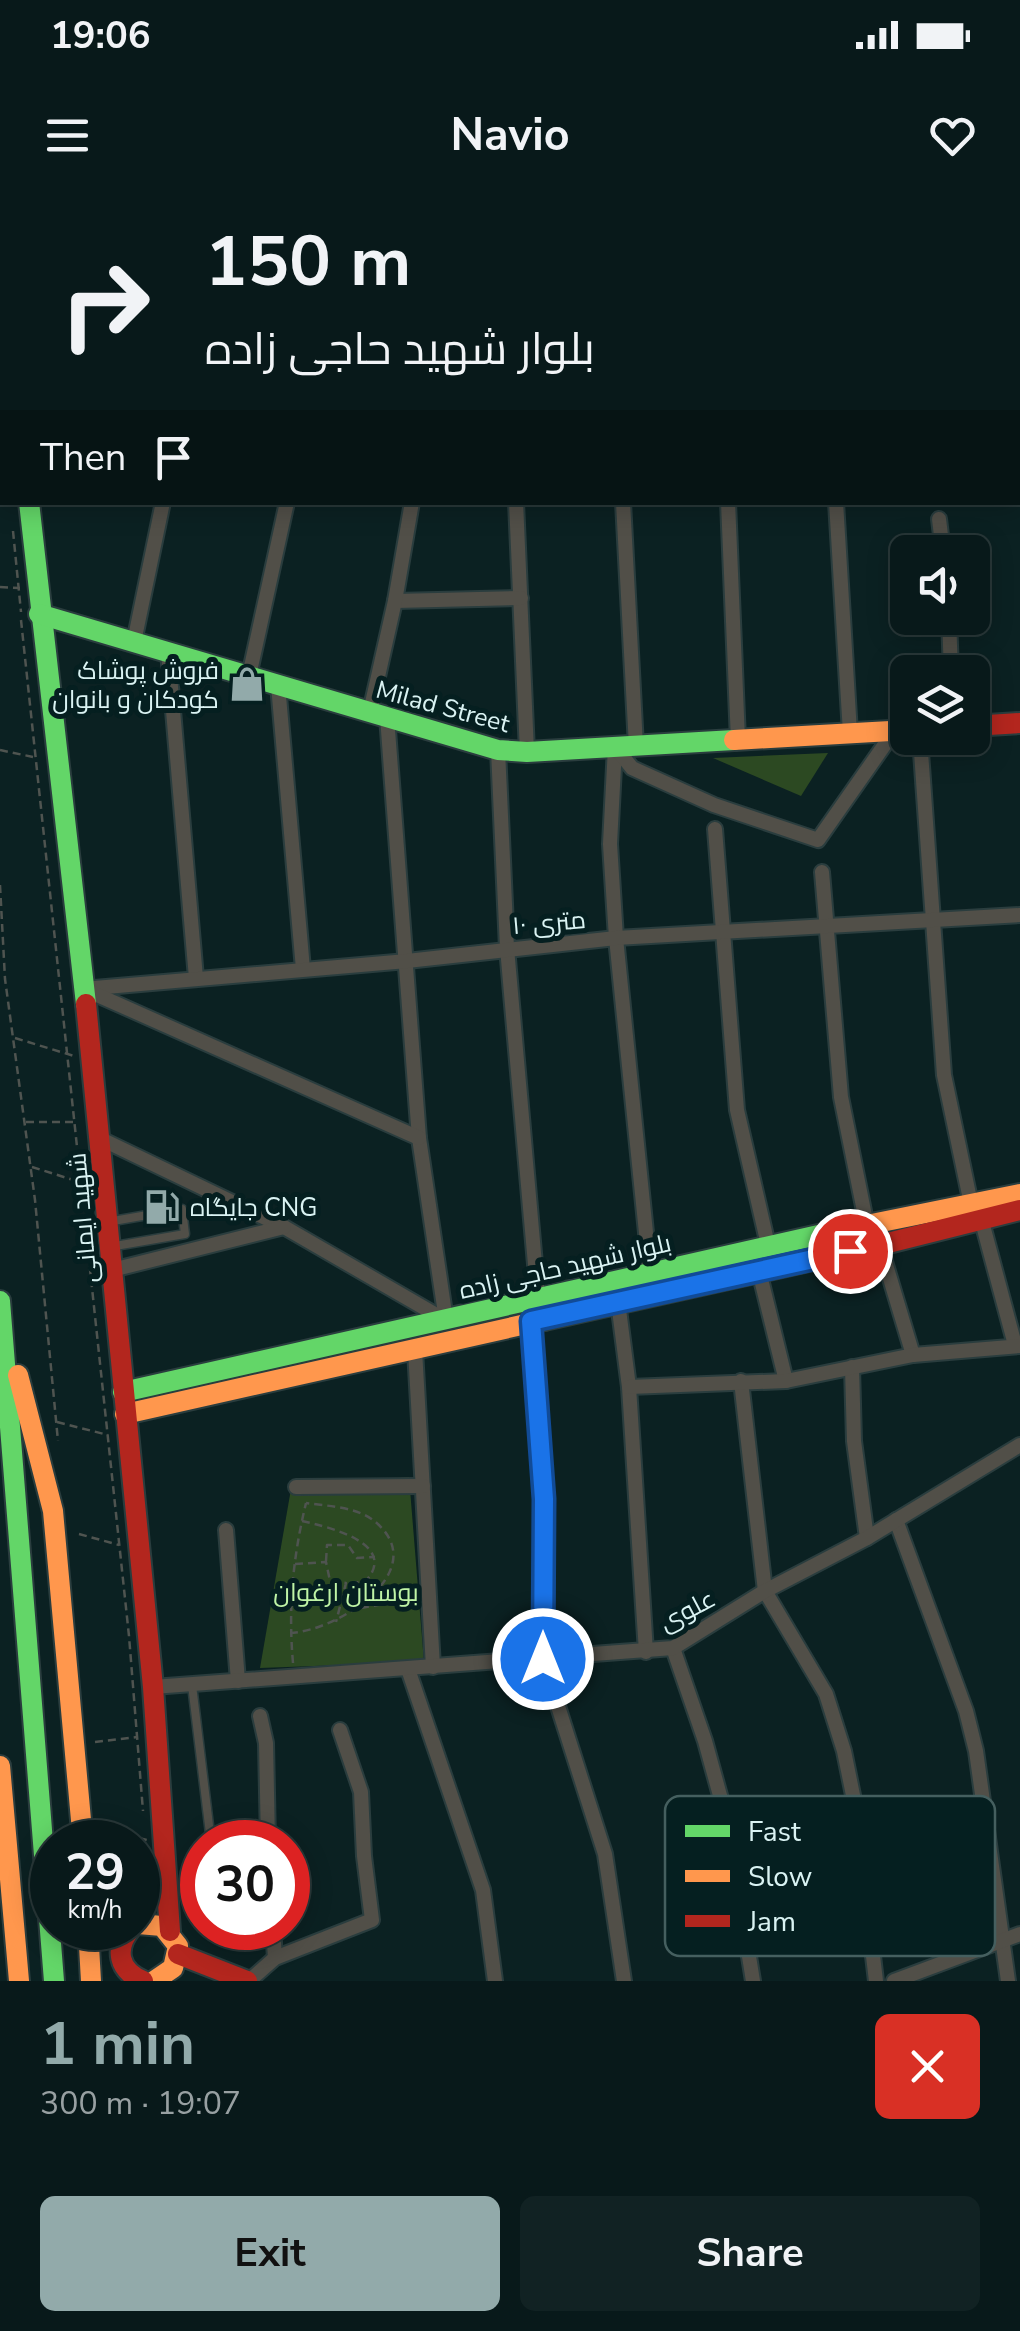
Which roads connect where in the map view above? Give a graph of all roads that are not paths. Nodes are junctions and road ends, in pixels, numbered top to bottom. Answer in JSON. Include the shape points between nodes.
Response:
{"nodes":[{"id":1,"x":28,"y":505,"type":"edge"},
{"id":2,"x":162,"y":505,"type":"edge"},
{"id":3,"x":285,"y":505,"type":"edge"},
{"id":4,"x":411,"y":505,"type":"edge"},
{"id":5,"x":516,"y":505,"type":"edge"},
{"id":6,"x":622,"y":505,"type":"edge"},
{"id":7,"x":728,"y":505,"type":"edge"},
{"id":8,"x":836,"y":505,"type":"edge"},
{"id":9,"x":939,"y":519,"type":"dead end"},
{"id":10,"x":940,"y":535,"type":"edge"},
{"id":11,"x":521,"y":598,"type":"junction"},
{"id":12,"x":395,"y":601,"type":"junction"},
{"id":13,"x":39,"y":614,"type":"junction"},
{"id":14,"x":134,"y":642,"type":"junction"},
{"id":15,"x":168,"y":652,"type":"junction"},
{"id":16,"x":249,"y":676,"type":"junction"},
{"id":17,"x":278,"y":685,"type":"junction"},
{"id":18,"x":379,"y":714,"type":"junction"},
{"id":19,"x":1020,"y":723,"type":"edge"},
{"id":20,"x":990,"y":725,"type":"edge"},
{"id":21,"x":890,"y":731,"type":"edge"},
{"id":22,"x":850,"y":733,"type":"junction"},
{"id":23,"x":738,"y":740,"type":"junction"},
{"id":24,"x":890,"y":745,"type":"edge"},
{"id":25,"x":626,"y":747,"type":"junction"},
{"id":26,"x":498,"y":750,"type":"junction"},
{"id":27,"x":527,"y":752,"type":"junction"},
{"id":28,"x":921,"y":755,"type":"edge"},
{"id":29,"x":715,"y":829,"type":"dead end"},
{"id":30,"x":822,"y":872,"type":"dead end"},
{"id":31,"x":1020,"y":915,"type":"edge"},
{"id":32,"x":931,"y":921,"type":"junction"},
{"id":33,"x":827,"y":925,"type":"junction"},
{"id":34,"x":722,"y":933,"type":"junction"},
{"id":35,"x":616,"y":938,"type":"junction"},
{"id":36,"x":507,"y":948,"type":"junction"},
{"id":37,"x":407,"y":961,"type":"junction"},
{"id":38,"x":304,"y":968,"type":"junction"},
{"id":39,"x":196,"y":978,"type":"junction"},
{"id":40,"x":83,"y":988,"type":"junction"},
{"id":41,"x":419,"y":1138,"type":"junction"},
{"id":42,"x":101,"y":1139,"type":"junction"},
{"id":43,"x":1020,"y":1194,"type":"edge"},
{"id":44,"x":1020,"y":1210,"type":"edge"},
{"id":45,"x":976,"y":1211,"type":"junction"},
{"id":46,"x":108,"y":1222,"type":"junction"},
{"id":47,"x":867,"y":1226,"type":"junction"},
{"id":48,"x":284,"y":1227,"type":"junction"},
{"id":49,"x":768,"y":1245,"type":"junction"},
{"id":50,"x":880,"y":1245,"type":"junction"},
{"id":51,"x":110,"y":1247,"type":"junction"},
{"id":52,"x":112,"y":1270,"type":"junction"},
{"id":53,"x":759,"y":1271,"type":"junction"},
{"id":54,"x":650,"y":1272,"type":"junction"},
{"id":55,"x":396,"y":1293,"type":"junction"},
{"id":56,"x":538,"y":1298,"type":"junction"},
{"id":57,"x":0,"y":1301,"type":"edge"},
{"id":58,"x":618,"y":1302,"type":"junction"},
{"id":59,"x":1,"y":1310,"type":"edge"},
{"id":60,"x":446,"y":1320,"type":"junction"},
{"id":61,"x":531,"y":1321,"type":"junction"},
{"id":62,"x":410,"y":1328,"type":"junction"},
{"id":63,"x":1018,"y":1346,"type":"edge"},
{"id":64,"x":415,"y":1350,"type":"junction"},
{"id":65,"x":913,"y":1355,"type":"junction"},
{"id":66,"x":852,"y":1367,"type":"junction"},
{"id":67,"x":786,"y":1380,"type":"junction"},
{"id":68,"x":741,"y":1381,"type":"junction"},
{"id":69,"x":629,"y":1386,"type":"junction"},
{"id":70,"x":122,"y":1392,"type":"junction"},
{"id":71,"x":125,"y":1414,"type":"junction"},
{"id":72,"x":1019,"y":1450,"type":"edge"},
{"id":73,"x":423,"y":1486,"type":"junction"},
{"id":74,"x":296,"y":1487,"type":"dead end"},
{"id":75,"x":896,"y":1520,"type":"junction"},
{"id":76,"x":226,"y":1530,"type":"dead end"},
{"id":77,"x":867,"y":1538,"type":"junction"},
{"id":78,"x":766,"y":1591,"type":"junction"},
{"id":79,"x":672,"y":1648,"type":"junction"},
{"id":80,"x":646,"y":1652,"type":"junction"},
{"id":81,"x":543,"y":1659,"type":"junction"},
{"id":82,"x":433,"y":1667,"type":"junction"},
{"id":83,"x":408,"y":1669,"type":"junction"},
{"id":84,"x":238,"y":1681,"type":"junction"},
{"id":85,"x":192,"y":1685,"type":"junction"},
{"id":86,"x":153,"y":1688,"type":"junction"},
{"id":87,"x":260,"y":1716,"type":"dead end"},
{"id":88,"x":340,"y":1730,"type":"dead end"},
{"id":89,"x":0,"y":1766,"type":"edge"},
{"id":90,"x":721,"y":1796,"type":"edge"},
{"id":91,"x":853,"y":1796,"type":"edge"},
{"id":92,"x":982,"y":1796,"type":"edge"},
{"id":93,"x":87,"y":1820,"type":"edge"},
{"id":94,"x":209,"y":1820,"type":"edge"},
{"id":95,"x":268,"y":1820,"type":"edge"},
{"id":96,"x":995,"y":1886,"type":"edge"},
{"id":97,"x":167,"y":1889,"type":"junction"},
{"id":98,"x":160,"y":1896,"type":"edge"},
{"id":99,"x":160,"y":1929,"type":"edge"},
{"id":100,"x":170,"y":1931,"type":"junction"},
{"id":101,"x":1020,"y":1934,"type":"edge"},
{"id":102,"x":1003,"y":1943,"type":"junction"},
{"id":103,"x":995,"y":1946,"type":"edge"},
{"id":104,"x":89,"y":1950,"type":"edge"},
{"id":105,"x":120,"y":1950,"type":"edge"},
{"id":106,"x":274,"y":1950,"type":"edge"},
{"id":107,"x":178,"y":1954,"type":"junction"},
{"id":108,"x":748,"y":1956,"type":"edge"},
{"id":109,"x":873,"y":1956,"type":"edge"},
{"id":110,"x":966,"y":1956,"type":"edge"},
{"id":111,"x":275,"y":1958,"type":"junction"},
{"id":112,"x":151,"y":1980,"type":"edge"},
{"id":113,"x":19,"y":1981,"type":"edge"},
{"id":114,"x":54,"y":1981,"type":"edge"},
{"id":115,"x":91,"y":1981,"type":"edge"},
{"id":116,"x":248,"y":1981,"type":"edge"},
{"id":117,"x":495,"y":1981,"type":"edge"},
{"id":118,"x":624,"y":1981,"type":"edge"},
{"id":119,"x":752,"y":1981,"type":"edge"},
{"id":120,"x":876,"y":1981,"type":"edge"},
{"id":121,"x":894,"y":1981,"type":"edge"},
{"id":122,"x":1008,"y":1981,"type":"edge"}],
"edges":[{"from":1,"to":13,"type":"main road","name":"شهید ایمانی"},
{"from":2,"to":14,"type":"street"},
{"from":3,"to":16,"type":"street"},
{"from":4,"to":12,"type":"street"},
{"from":5,"to":11,"type":"street"},
{"from":6,"to":25,"type":"street"},
{"from":7,"to":23,"type":"street"},
{"from":8,"to":22,"type":"street"},
{"from":9,"to":10,"type":"street"},
{"from":11,"to":12,"type":"street"},
{"from":11,"to":27,"type":"street"},
{"from":12,"to":18,"type":"street"},
{"from":13,"to":14,"type":"main road","name":"Milad Street"},
{"from":13,"to":40,"type":"main road","name":"شهید ایمانی","via":[[46,758]]},
{"from":14,"to":15,"type":"main road","name":"Milad Street"},
{"from":15,"to":16,"type":"main road","name":"Milad Street"},
{"from":15,"to":39,"type":"street"},
{"from":16,"to":17,"type":"main road","name":"Milad Street"},
{"from":17,"to":18,"type":"main road","name":"Milad Street"},
{"from":17,"to":38,"type":"street"},
{"from":18,"to":26,"type":"main road","name":"Milad Street"},
{"from":18,"to":37,"type":"street"},
{"from":19,"to":20,"type":"main road"},
{"from":21,"to":22,"type":"main road","name":"Milad Street"},
{"from":22,"to":23,"type":"main road","name":"Milad Street"},
{"from":23,"to":25,"type":"main road","name":"Milad Street"},
{"from":24,"to":25,"type":"street","via":[[818,840],[632,768]]},
{"from":25,"to":27,"type":"main road","name":"Milad Street"},
{"from":25,"to":35,"type":"street","via":[[610,844]]},
{"from":26,"to":27,"type":"main road","name":"Milad Street"},
{"from":26,"to":36,"type":"street"},
{"from":28,"to":32,"type":"street"},
{"from":29,"to":34,"type":"street"},
{"from":30,"to":33,"type":"street"},
{"from":31,"to":32,"type":"street","name":"۱۰ متری"},
{"from":32,"to":33,"type":"street","name":"۱۰ متری"},
{"from":32,"to":45,"type":"street","via":[[944,1075]]},
{"from":33,"to":34,"type":"street","name":"۱۰ متری"},
{"from":33,"to":47,"type":"street","via":[[841,1096]]},
{"from":34,"to":35,"type":"street","name":"۱۰ متری"},
{"from":34,"to":49,"type":"street","via":[[736,1110]]},
{"from":35,"to":36,"type":"street","name":"۱۰ متری"},
{"from":35,"to":54,"type":"street"},
{"from":36,"to":37,"type":"street","name":"۱۰ متری"},
{"from":36,"to":56,"type":"street"},
{"from":37,"to":38,"type":"street","name":"۱۰ متری"},
{"from":37,"to":41,"type":"street"},
{"from":38,"to":39,"type":"street","name":"۱۰ متری"},
{"from":39,"to":40,"type":"street","name":"۱۰ متری"},
{"from":40,"to":41,"type":"street"},
{"from":40,"to":42,"type":"main road","name":"شهید ایمانی"},
{"from":41,"to":60,"type":"street"},
{"from":42,"to":46,"type":"main road","name":"شهید ایمانی"},
{"from":42,"to":48,"type":"street"},
{"from":43,"to":45,"type":"main road","name":"بلوار شهید حاجی زاده"},
{"from":44,"to":45,"type":"main road","name":"بلوار شهید حاجی زاده"},
{"from":45,"to":47,"type":"main road","name":"بلوار شهید حاجی زاده"},
{"from":45,"to":50,"type":"main road","name":"بلوار شهید حاجی زاده"},
{"from":45,"to":63,"type":"street"},
{"from":46,"to":51,"type":"main road","name":"شهید ایمانی"},
{"from":46,"to":51,"type":"lane","via":[[182,1209],[184,1234]]},
{"from":47,"to":49,"type":"main road","name":"بلوار شهید حاجی زاده"},
{"from":48,"to":52,"type":"street"},
{"from":48,"to":55,"type":"street"},
{"from":49,"to":54,"type":"main road","name":"بلوار شهید حاجی زاده"},
{"from":50,"to":53,"type":"main road","name":"بلوار شهید حاجی زاده"},
{"from":50,"to":65,"type":"street"},
{"from":51,"to":52,"type":"main road","name":"شهید ایمانی"},
{"from":52,"to":70,"type":"main road","name":"شهید ایمانی"},
{"from":53,"to":58,"type":"main road","name":"بلوار شهید حاجی زاده"},
{"from":53,"to":67,"type":"street"},
{"from":54,"to":56,"type":"main road","name":"بلوار شهید حاجی زاده"},
{"from":55,"to":60,"type":"street"},
{"from":55,"to":62,"type":"street"},
{"from":56,"to":60,"type":"main road","name":"بلوار شهید حاجی زاده"},
{"from":57,"to":59,"type":"main road"},
{"from":58,"to":61,"type":"main road","name":"بلوار شهید حاجی زاده"},
{"from":58,"to":69,"type":"street"},
{"from":59,"to":93,"type":"main road","via":[[53,1510]]},
{"from":59,"to":114,"type":"main road"},
{"from":60,"to":62,"type":"main road","name":"بلوار شهید حاجی زاده"},
{"from":61,"to":64,"type":"main road","name":"بلوار شهید حاجی زاده"},
{"from":61,"to":81,"type":"street","via":[[544,1499]]},
{"from":62,"to":64,"type":"main road"},
{"from":62,"to":70,"type":"main road","name":"بلوار شهید حاجی زاده"},
{"from":63,"to":65,"type":"street"},
{"from":64,"to":71,"type":"main road","name":"بلوار شهید حاجی زاده"},
{"from":64,"to":73,"type":"street"},
{"from":65,"to":66,"type":"street"},
{"from":66,"to":67,"type":"street"},
{"from":66,"to":77,"type":"street"},
{"from":67,"to":68,"type":"street"},
{"from":68,"to":69,"type":"street"},
{"from":68,"to":78,"type":"street"},
{"from":69,"to":80,"type":"street"},
{"from":70,"to":71,"type":"main road","name":"شهید ایمانی"},
{"from":71,"to":86,"type":"main road","name":"شهید ایمانی"},
{"from":72,"to":75,"type":"street","name":"علوی"},
{"from":73,"to":74,"type":"street"},
{"from":73,"to":82,"type":"street"},
{"from":75,"to":77,"type":"street","name":"علوی"},
{"from":75,"to":92,"type":"street","via":[[966,1711]]},
{"from":76,"to":84,"type":"street"},
{"from":77,"to":78,"type":"street","name":"علوی"},
{"from":78,"to":79,"type":"street","name":"علوی"},
{"from":78,"to":91,"type":"street","via":[[826,1694]]},
{"from":79,"to":80,"type":"street","name":"علوی"},
{"from":79,"to":90,"type":"street"},
{"from":80,"to":81,"type":"street","name":"علوی"},
{"from":81,"to":82,"type":"street","name":"علوی"},
{"from":81,"to":118,"type":"street","via":[[605,1854]]},
{"from":82,"to":83,"type":"street","name":"علوی"},
{"from":83,"to":84,"type":"street","name":"علوی"},
{"from":83,"to":117,"type":"street","via":[[483,1890]]},
{"from":84,"to":85,"type":"street","name":"علوی"},
{"from":85,"to":86,"type":"street","name":"علوی"},
{"from":85,"to":94,"type":"lane"},
{"from":86,"to":97,"type":"main road","name":"شهید ایمانی"},
{"from":87,"to":95,"type":"street"},
{"from":88,"to":111,"type":"street","via":[[361,1792],[372,1920]]},
{"from":89,"to":113,"type":"main road"},
{"from":96,"to":102,"type":"street"},
{"from":97,"to":98,"type":"main road"},
{"from":97,"to":100,"type":"main road","name":"شهید ایمانی"},
{"from":99,"to":100,"type":"main road"},
{"from":100,"to":107,"type":"main road"},
{"from":101,"to":102,"type":"street"},
{"from":102,"to":103,"type":"street"},
{"from":102,"to":122,"type":"street"},
{"from":104,"to":115,"type":"main road"},
{"from":105,"to":112,"type":"main road","via":[[122,1966]]},
{"from":106,"to":111,"type":"street"},
{"from":107,"to":112,"type":"main road","via":[[174,1968]]},
{"from":107,"to":116,"type":"main road"},
{"from":108,"to":119,"type":"street"},
{"from":109,"to":120,"type":"street"},
{"from":110,"to":121,"type":"street"},
{"from":111,"to":116,"type":"street"}]}
